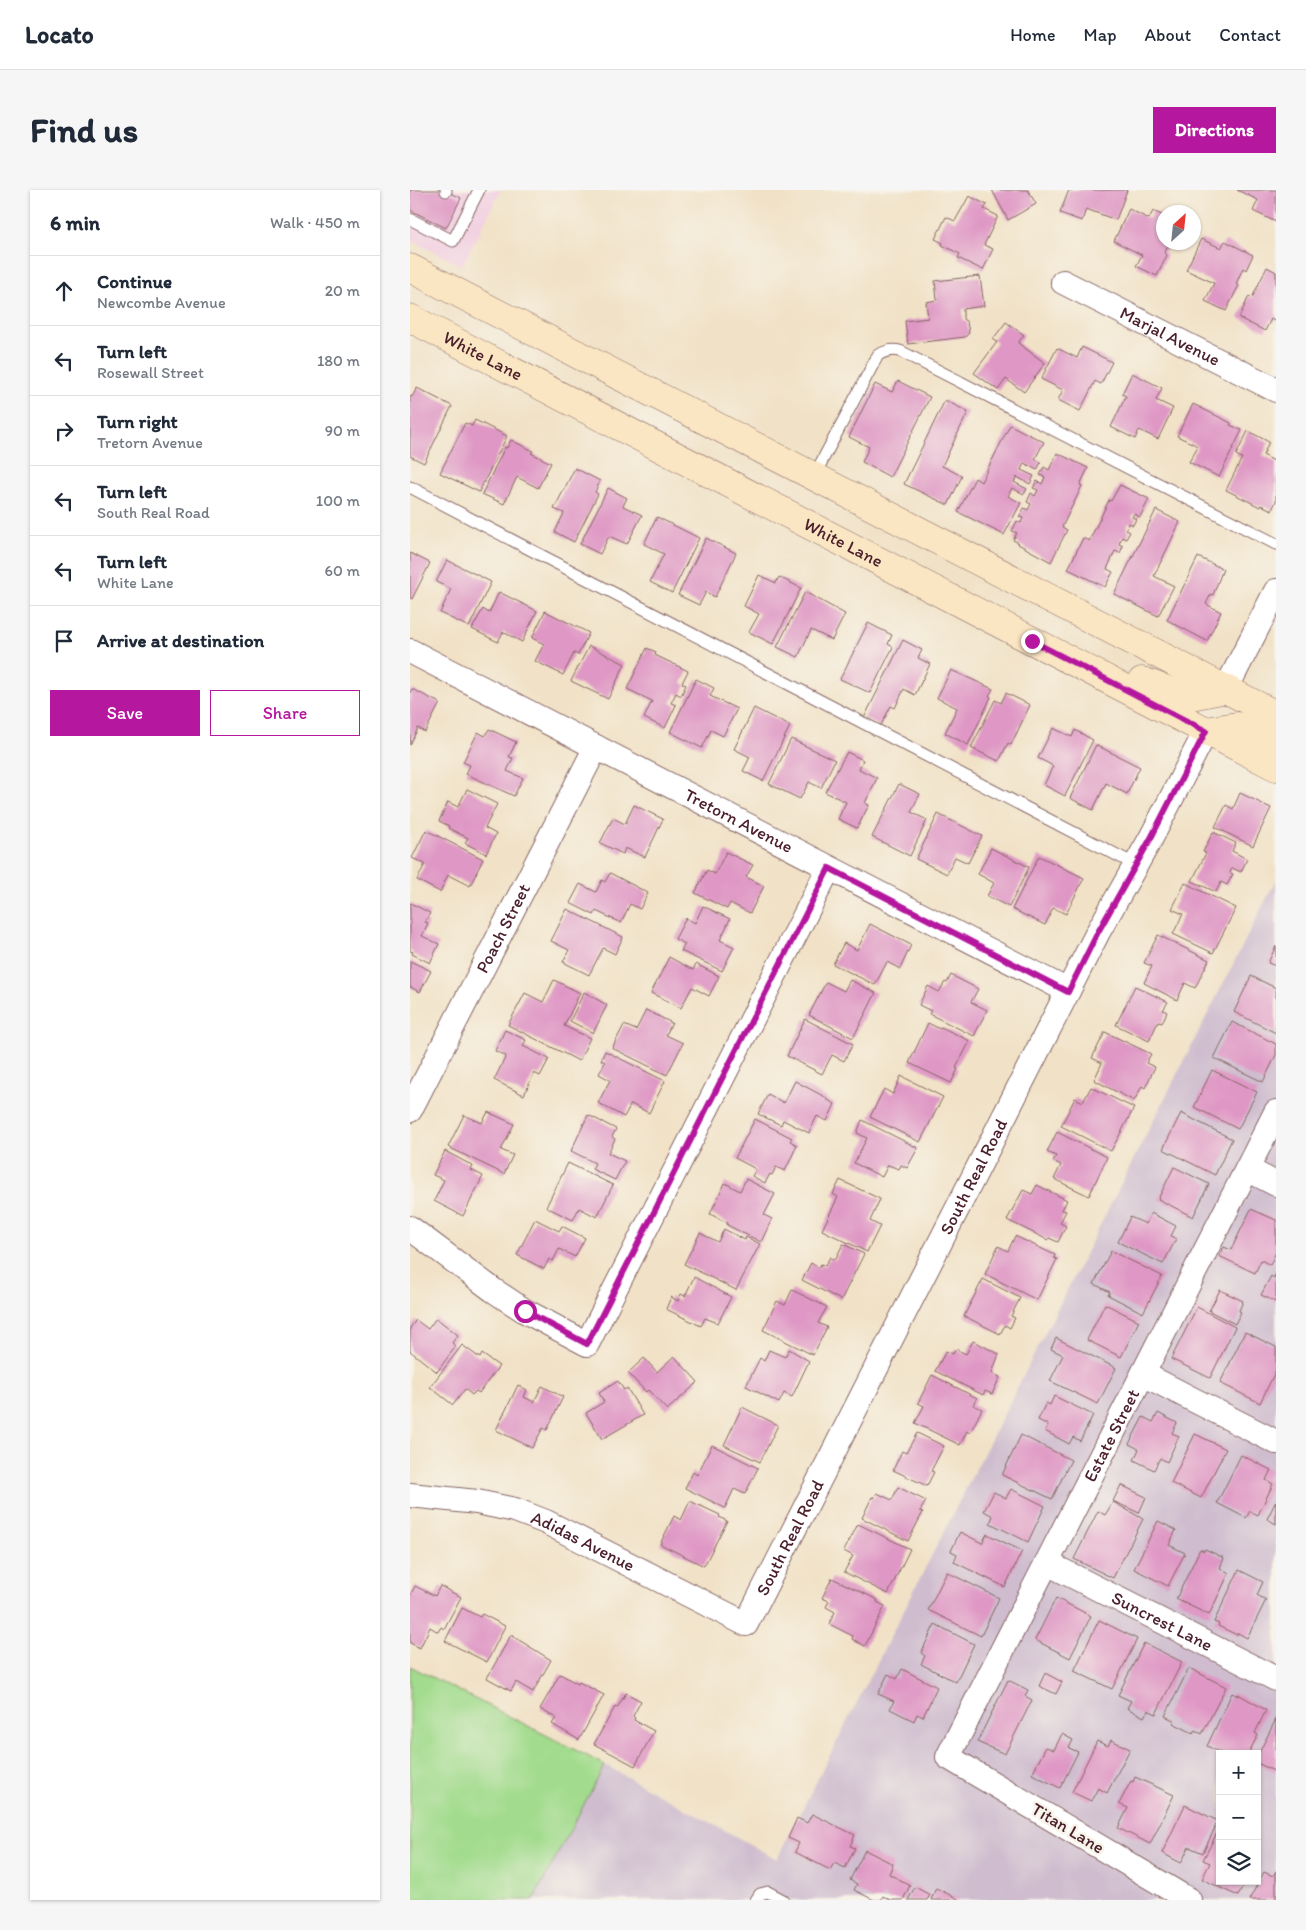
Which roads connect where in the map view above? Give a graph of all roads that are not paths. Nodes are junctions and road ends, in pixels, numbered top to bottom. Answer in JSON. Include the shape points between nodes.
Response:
{"nodes":[{"id":1,"x":479,"y":190,"type":"edge"},
{"id":2,"x":410,"y":219,"type":"edge"},
{"id":3,"x":410,"y":268,"type":"edge"},
{"id":4,"x":1063,"y":282,"type":"dead end"},
{"id":5,"x":410,"y":318,"type":"edge"},
{"id":6,"x":1276,"y":390,"type":"edge"},
{"id":7,"x":814,"y":476,"type":"junction"},
{"id":8,"x":410,"y":487,"type":"edge"},
{"id":9,"x":1276,"y":544,"type":"edge"},
{"id":10,"x":1276,"y":591,"type":"edge"},
{"id":11,"x":1032,"y":641,"type":"junction"},
{"id":12,"x":410,"y":651,"type":"edge"},
{"id":13,"x":1226,"y":689,"type":"junction"},
{"id":14,"x":1276,"y":715,"type":"edge"},
{"id":15,"x":1206,"y":731,"type":"junction"},
{"id":16,"x":1276,"y":740,"type":"edge"},
{"id":17,"x":596,"y":747,"type":"junction"},
{"id":18,"x":1276,"y":767,"type":"edge"},
{"id":19,"x":1136,"y":865,"type":"junction"},
{"id":20,"x":829,"y":868,"type":"junction"},
{"id":21,"x":1068,"y":992,"type":"junction"},
{"id":22,"x":410,"y":1110,"type":"edge"},
{"id":23,"x":1276,"y":1112,"type":"edge"},
{"id":24,"x":1247,"y":1169,"type":"junction"},
{"id":25,"x":1276,"y":1184,"type":"edge"},
{"id":26,"x":410,"y":1228,"type":"edge"},
{"id":27,"x":1143,"y":1374,"type":"junction"},
{"id":28,"x":1276,"y":1442,"type":"edge"},
{"id":29,"x":410,"y":1494,"type":"edge"},
{"id":30,"x":1047,"y":1562,"type":"junction"},
{"id":31,"x":746,"y":1624,"type":"joint"},
{"id":32,"x":1276,"y":1679,"type":"edge"},
{"id":33,"x":948,"y":1757,"type":"joint"},
{"id":34,"x":756,"y":1900,"type":"edge"},
{"id":35,"x":783,"y":1900,"type":"edge"},
{"id":36,"x":1189,"y":1900,"type":"edge"}],
"edges":[{"from":1,"to":2,"type":"lane","via":[[453,241],[428,224]]},
{"from":3,"to":7,"type":"main road"},
{"from":4,"to":6,"type":"street","name":"Marjal Avenue"},
{"from":5,"to":11,"type":"main road","name":"White Lane"},
{"from":7,"to":9,"type":"lane","via":[[878,355],[894,350]]},
{"from":7,"to":13,"type":"main road"},
{"from":8,"to":19,"type":"lane"},
{"from":10,"to":13,"type":"street"},
{"from":11,"to":13,"type":"main road","via":[[1186,697]]},
{"from":11,"to":15,"type":"main road","name":"White Lane"},
{"from":12,"to":17,"type":"street","name":"Tretorn Avenue"},
{"from":13,"to":14,"type":"main road"},
{"from":15,"to":16,"type":"main road","via":[[1237,726]]},
{"from":15,"to":18,"type":"main road","name":"White Lane"},
{"from":15,"to":19,"type":"street","name":"South Real Road"},
{"from":17,"to":20,"type":"street","name":"Tretorn Avenue"},
{"from":17,"to":22,"type":"street","name":"Poach Street"},
{"from":19,"to":21,"type":"street","name":"South Real Road"},
{"from":20,"to":21,"type":"street","name":"Tretorn Avenue"},
{"from":20,"to":26,"type":"street","via":[[587,1344],[525,1311]]},
{"from":21,"to":31,"type":"street","name":"South Real Road"},
{"from":23,"to":24,"type":"street","name":"Estate Street"},
{"from":24,"to":25,"type":"street"},
{"from":24,"to":27,"type":"street","name":"Estate Street"},
{"from":27,"to":28,"type":"street"},
{"from":27,"to":30,"type":"street","name":"Estate Street"},
{"from":29,"to":31,"type":"street","name":"Adidas Avenue","via":[[515,1510],[546,1522]]},
{"from":30,"to":32,"type":"street","name":"Suncrest Lane"},
{"from":30,"to":33,"type":"street","name":"Estate Street"},
{"from":33,"to":36,"type":"street","name":"Titan Lane"},
{"from":34,"to":35,"type":"lane","via":[[760,1894],[768,1892]]}]}
